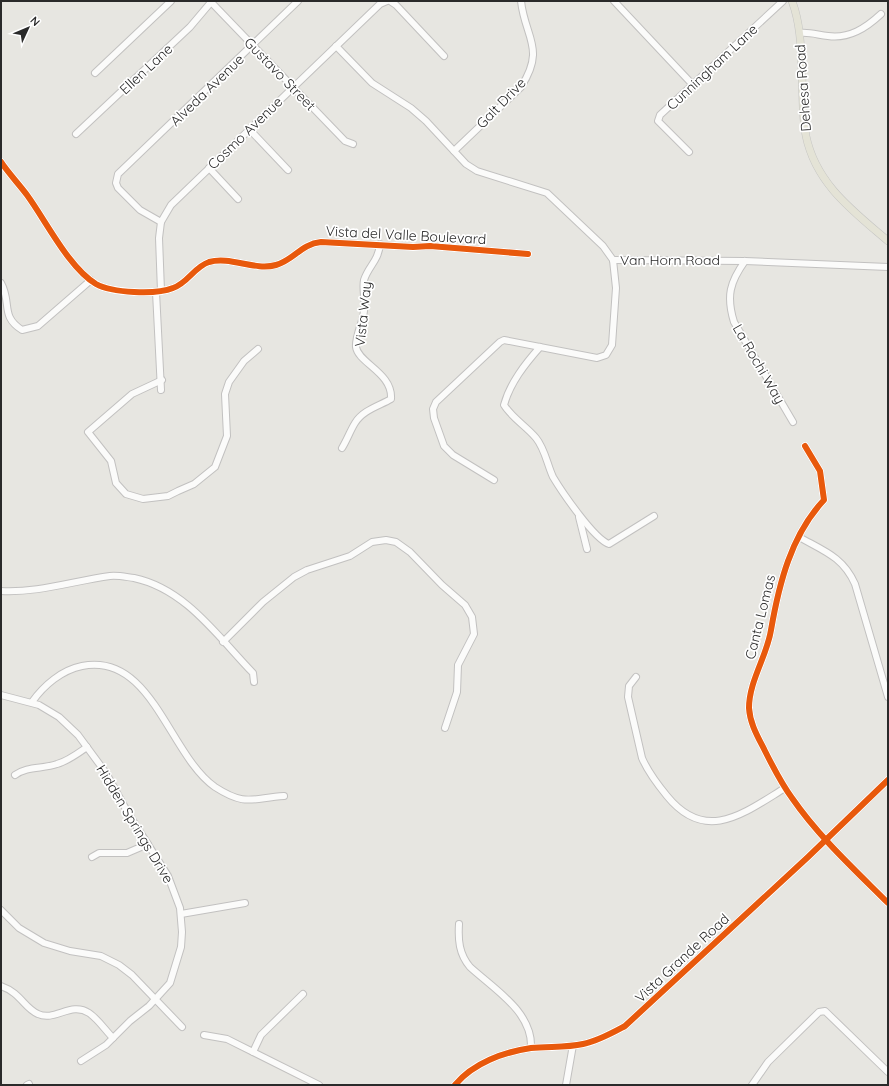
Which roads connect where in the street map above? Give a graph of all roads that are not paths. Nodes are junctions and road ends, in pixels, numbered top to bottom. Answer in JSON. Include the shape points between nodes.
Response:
{"nodes":[{"id":1,"x":171,"y":1,"type":"edge"},
{"id":2,"x":211,"y":1,"type":"edge"},
{"id":3,"x":298,"y":1,"type":"edge"},
{"id":4,"x":389,"y":1,"type":"edge"},
{"id":5,"x":521,"y":1,"type":"edge"},
{"id":6,"x":614,"y":1,"type":"edge"},
{"id":7,"x":783,"y":1,"type":"edge"},
{"id":8,"x":792,"y":1,"type":"edge"},
{"id":9,"x":881,"y":14,"type":"dead end"},
{"id":10,"x":800,"y":33,"type":"junction"},
{"id":11,"x":253,"y":45,"type":"junction"},
{"id":12,"x":336,"y":46,"type":"junction"},
{"id":13,"x":444,"y":56,"type":"dead end"},
{"id":14,"x":95,"y":73,"type":"dead end"},
{"id":15,"x":692,"y":85,"type":"junction"},
{"id":16,"x":293,"y":87,"type":"junction"},
{"id":17,"x":250,"y":130,"type":"junction"},
{"id":18,"x":76,"y":134,"type":"dead end"},
{"id":19,"x":353,"y":144,"type":"dead end"},
{"id":20,"x":454,"y":151,"type":"junction"},
{"id":21,"x":689,"y":152,"type":"dead end"},
{"id":22,"x":1,"y":162,"type":"edge"},
{"id":23,"x":209,"y":168,"type":"junction"},
{"id":24,"x":288,"y":170,"type":"dead end"},
{"id":25,"x":238,"y":199,"type":"dead end"},
{"id":26,"x":161,"y":222,"type":"junction"},
{"id":27,"x":888,"y":241,"type":"edge"},
{"id":28,"x":380,"y":244,"type":"junction"},
{"id":29,"x":528,"y":254,"type":"dead end"},
{"id":30,"x":613,"y":260,"type":"junction"},
{"id":31,"x":745,"y":260,"type":"junction"},
{"id":32,"x":888,"y":267,"type":"edge"},
{"id":33,"x":91,"y":280,"type":"junction"},
{"id":34,"x":1,"y":283,"type":"edge"},
{"id":35,"x":159,"y":291,"type":"junction"},
{"id":36,"x":540,"y":347,"type":"junction"},
{"id":37,"x":258,"y":349,"type":"dead end"},
{"id":38,"x":162,"y":380,"type":"junction"},
{"id":39,"x":162,"y":390,"type":"dead end"},
{"id":40,"x":792,"y":422,"type":"dead end"},
{"id":41,"x":805,"y":446,"type":"dead end"},
{"id":42,"x":342,"y":448,"type":"dead end"},
{"id":43,"x":494,"y":480,"type":"dead end"},
{"id":44,"x":579,"y":513,"type":"junction"},
{"id":45,"x":654,"y":516,"type":"dead end"},
{"id":46,"x":799,"y":538,"type":"junction"},
{"id":47,"x":587,"y":550,"type":"dead end"},
{"id":48,"x":1,"y":591,"type":"edge"},
{"id":49,"x":223,"y":642,"type":"junction"},
{"id":50,"x":636,"y":677,"type":"dead end"},
{"id":51,"x":254,"y":682,"type":"dead end"},
{"id":52,"x":1,"y":695,"type":"edge"},
{"id":53,"x":888,"y":697,"type":"edge"},
{"id":54,"x":32,"y":702,"type":"junction"},
{"id":55,"x":445,"y":728,"type":"dead end"},
{"id":56,"x":87,"y":747,"type":"junction"},
{"id":57,"x":15,"y":775,"type":"dead end"},
{"id":58,"x":888,"y":780,"type":"edge"},
{"id":59,"x":785,"y":788,"type":"junction"},
{"id":60,"x":284,"y":796,"type":"dead end"},
{"id":61,"x":826,"y":840,"type":"junction"},
{"id":62,"x":148,"y":844,"type":"junction"},
{"id":63,"x":92,"y":856,"type":"dead end"},
{"id":64,"x":245,"y":903,"type":"dead end"},
{"id":65,"x":888,"y":903,"type":"edge"},
{"id":66,"x":1,"y":910,"type":"edge"},
{"id":67,"x":181,"y":914,"type":"junction"},
{"id":68,"x":459,"y":924,"type":"dead end"},
{"id":69,"x":1,"y":986,"type":"edge"},
{"id":70,"x":303,"y":994,"type":"dead end"},
{"id":71,"x":155,"y":1000,"type":"junction"},
{"id":72,"x":182,"y":1027,"type":"dead end"},
{"id":73,"x":204,"y":1034,"type":"dead end"},
{"id":74,"x":113,"y":1038,"type":"junction"},
{"id":75,"x":573,"y":1045,"type":"junction"},
{"id":76,"x":531,"y":1048,"type":"junction"},
{"id":77,"x":253,"y":1052,"type":"junction"},
{"id":78,"x":81,"y":1062,"type":"dead end"},
{"id":79,"x":888,"y":1072,"type":"edge"},
{"id":80,"x":319,"y":1085,"type":"edge"},
{"id":81,"x":455,"y":1085,"type":"edge"},
{"id":82,"x":566,"y":1085,"type":"edge"},
{"id":83,"x":752,"y":1085,"type":"edge"}],
"edges":[{"from":1,"to":14,"type":"street"},
{"from":2,"to":11,"type":"street","name":"Gustavo Street"},
{"from":2,"to":18,"type":"street","name":"Ellen Lane","via":[[190,27]]},
{"from":3,"to":11,"type":"street","name":"Alveda Avenue"},
{"from":4,"to":12,"type":"street","name":"Cosmo Avenue","via":[[380,4]]},
{"from":4,"to":13,"type":"street","via":[[396,5]]},
{"from":5,"to":20,"type":"street","name":"Galt Drive","via":[[532,41],[533,59],[528,74],[521,87]]},
{"from":6,"to":15,"type":"street"},
{"from":7,"to":15,"type":"street","name":"Cunningham Lane"},
{"from":8,"to":10,"type":"main road","name":"Dehesa Road","via":[[798,15]]},
{"from":9,"to":10,"type":"street","via":[[865,28],[848,35]]},
{"from":10,"to":27,"type":"main road","name":"Dehesa Road","via":[[803,117],[813,159],[838,197]]},
{"from":11,"to":16,"type":"street","name":"Gustavo Street"},
{"from":11,"to":26,"type":"street","name":"Alveda Avenue","via":[[118,174],[118,188],[140,210]]},
{"from":12,"to":16,"type":"street","name":"Cosmo Avenue"},
{"from":12,"to":20,"type":"street","via":[[372,83],[426,121]]},
{"from":15,"to":21,"type":"street","name":"Cunningham Lane","via":[[660,115],[658,121]]},
{"from":16,"to":17,"type":"street","name":"Cosmo Avenue"},
{"from":16,"to":19,"type":"street","name":"Gustavo Street","via":[[345,141]]},
{"from":17,"to":23,"type":"street","name":"Cosmo Avenue"},
{"from":17,"to":24,"type":"street"},
{"from":20,"to":30,"type":"street","via":[[477,171],[547,193],[603,246]]},
{"from":22,"to":33,"type":"street","name":"Vista del Valle Boulevard","via":[[28,196],[65,251]]},
{"from":23,"to":25,"type":"street"},
{"from":23,"to":26,"type":"street","name":"Cosmo Avenue","via":[[175,201]]},
{"from":26,"to":35,"type":"street"},
{"from":28,"to":29,"type":"street","name":"Vista del Valle Boulevard"},
{"from":28,"to":35,"type":"street","name":"Vista del Valle Boulevard","via":[[308,244],[288,260],[275,265],[209,262],[197,269],[185,282],[172,289]]},
{"from":28,"to":42,"type":"street","name":"Vista Way","via":[[378,258],[364,282],[364,310],[356,347],[358,353],[389,385],[392,390],[391,399],[360,417]]},
{"from":30,"to":31,"type":"street","name":"Van Horn Road"},
{"from":30,"to":36,"type":"street","name":"Van Horn Road","via":[[616,288],[611,349],[606,355],[597,358]]},
{"from":31,"to":32,"type":"street","name":"Van Horn Road"},
{"from":31,"to":40,"type":"street","name":"La Rochi Way","via":[[734,276],[729,293],[731,313]]},
{"from":33,"to":34,"type":"street","via":[[38,326],[22,330],[12,326],[5,316]]},
{"from":33,"to":35,"type":"street","name":"Vista del Valle Boulevard","via":[[114,290]]},
{"from":35,"to":38,"type":"street"},
{"from":36,"to":43,"type":"street","name":"Van Horn Road","via":[[507,340],[500,342],[436,402],[433,409],[444,446],[453,455]]},
{"from":36,"to":44,"type":"street","via":[[525,365],[507,394],[504,405],[536,438],[554,477]]},
{"from":37,"to":38,"type":"street","via":[[244,361],[229,382],[225,394],[227,436],[215,467],[194,484],[168,496],[143,499],[126,494],[120,489],[111,461],[88,432],[132,394]]},
{"from":38,"to":39,"type":"street"},
{"from":41,"to":46,"type":"street","name":"Canta Lomas","via":[[820,471],[824,500],[814,510]]},
{"from":44,"to":45,"type":"street","via":[[604,542],[609,544]]},
{"from":44,"to":47,"type":"street"},
{"from":46,"to":53,"type":"street","via":[[837,558],[849,572],[855,584]]},
{"from":46,"to":59,"type":"street","name":"Canta Lomas","via":[[780,580],[770,640],[752,689],[750,703],[753,728]]},
{"from":48,"to":49,"type":"street","via":[[34,590],[111,576],[137,579],[162,588],[182,600]]},
{"from":49,"to":51,"type":"street","via":[[253,673]]},
{"from":49,"to":55,"type":"street","via":[[263,602],[294,577],[350,556],[372,542],[396,542],[410,552],[442,586],[465,605],[472,617],[474,634],[458,665],[457,692]]},
{"from":50,"to":59,"type":"street","via":[[629,686],[628,697],[642,758],[663,791],[681,811],[703,821],[721,822],[745,812]]},
{"from":52,"to":54,"type":"street","name":"Hidden Springs Drive"},
{"from":54,"to":56,"type":"street","name":"Hidden Springs Drive","via":[[65,722]]},
{"from":54,"to":60,"type":"street","via":[[47,684],[74,668],[99,665],[118,669],[143,688],[190,762],[213,785],[244,800]]},
{"from":56,"to":57,"type":"street","via":[[71,759],[41,768],[22,770]]},
{"from":56,"to":62,"type":"street","name":"Hidden Springs Drive","via":[[106,773]]},
{"from":58,"to":61,"type":"street","name":"Vista Grande Road"},
{"from":59,"to":61,"type":"street","name":"Canta Lomas"},
{"from":61,"to":65,"type":"street","name":"Canta Lomas"},
{"from":61,"to":75,"type":"street","name":"Vista Grande Road","via":[[626,1026],[609,1035]]},
{"from":62,"to":63,"type":"street","via":[[127,853],[99,853]]},
{"from":62,"to":67,"type":"street","name":"Hidden Springs Drive","via":[[172,883]]},
{"from":64,"to":67,"type":"street"},
{"from":66,"to":71,"type":"street","via":[[19,928],[44,943],[100,956],[119,964]]},
{"from":67,"to":71,"type":"street","name":"Hidden Springs Drive","via":[[180,955],[170,983]]},
{"from":68,"to":76,"type":"street","via":[[459,942],[465,960],[521,1014],[529,1029]]},
{"from":69,"to":74,"type":"street","via":[[19,995],[33,1012],[40,1015],[50,1016],[73,1009],[85,1011]]},
{"from":70,"to":77,"type":"street","via":[[261,1036]]},
{"from":71,"to":72,"type":"street"},
{"from":71,"to":74,"type":"street","name":"Hidden Springs Drive"},
{"from":73,"to":77,"type":"street","via":[[227,1039]]},
{"from":74,"to":78,"type":"street","name":"Hidden Springs Drive"},
{"from":75,"to":76,"type":"street","name":"Vista Grande Road"},
{"from":75,"to":82,"type":"street"},
{"from":76,"to":81,"type":"street","name":"Vista Grande Road","via":[[485,1061]]},
{"from":77,"to":80,"type":"street"},
{"from":79,"to":83,"type":"street","via":[[825,1011],[817,1014],[768,1062]]}]}
